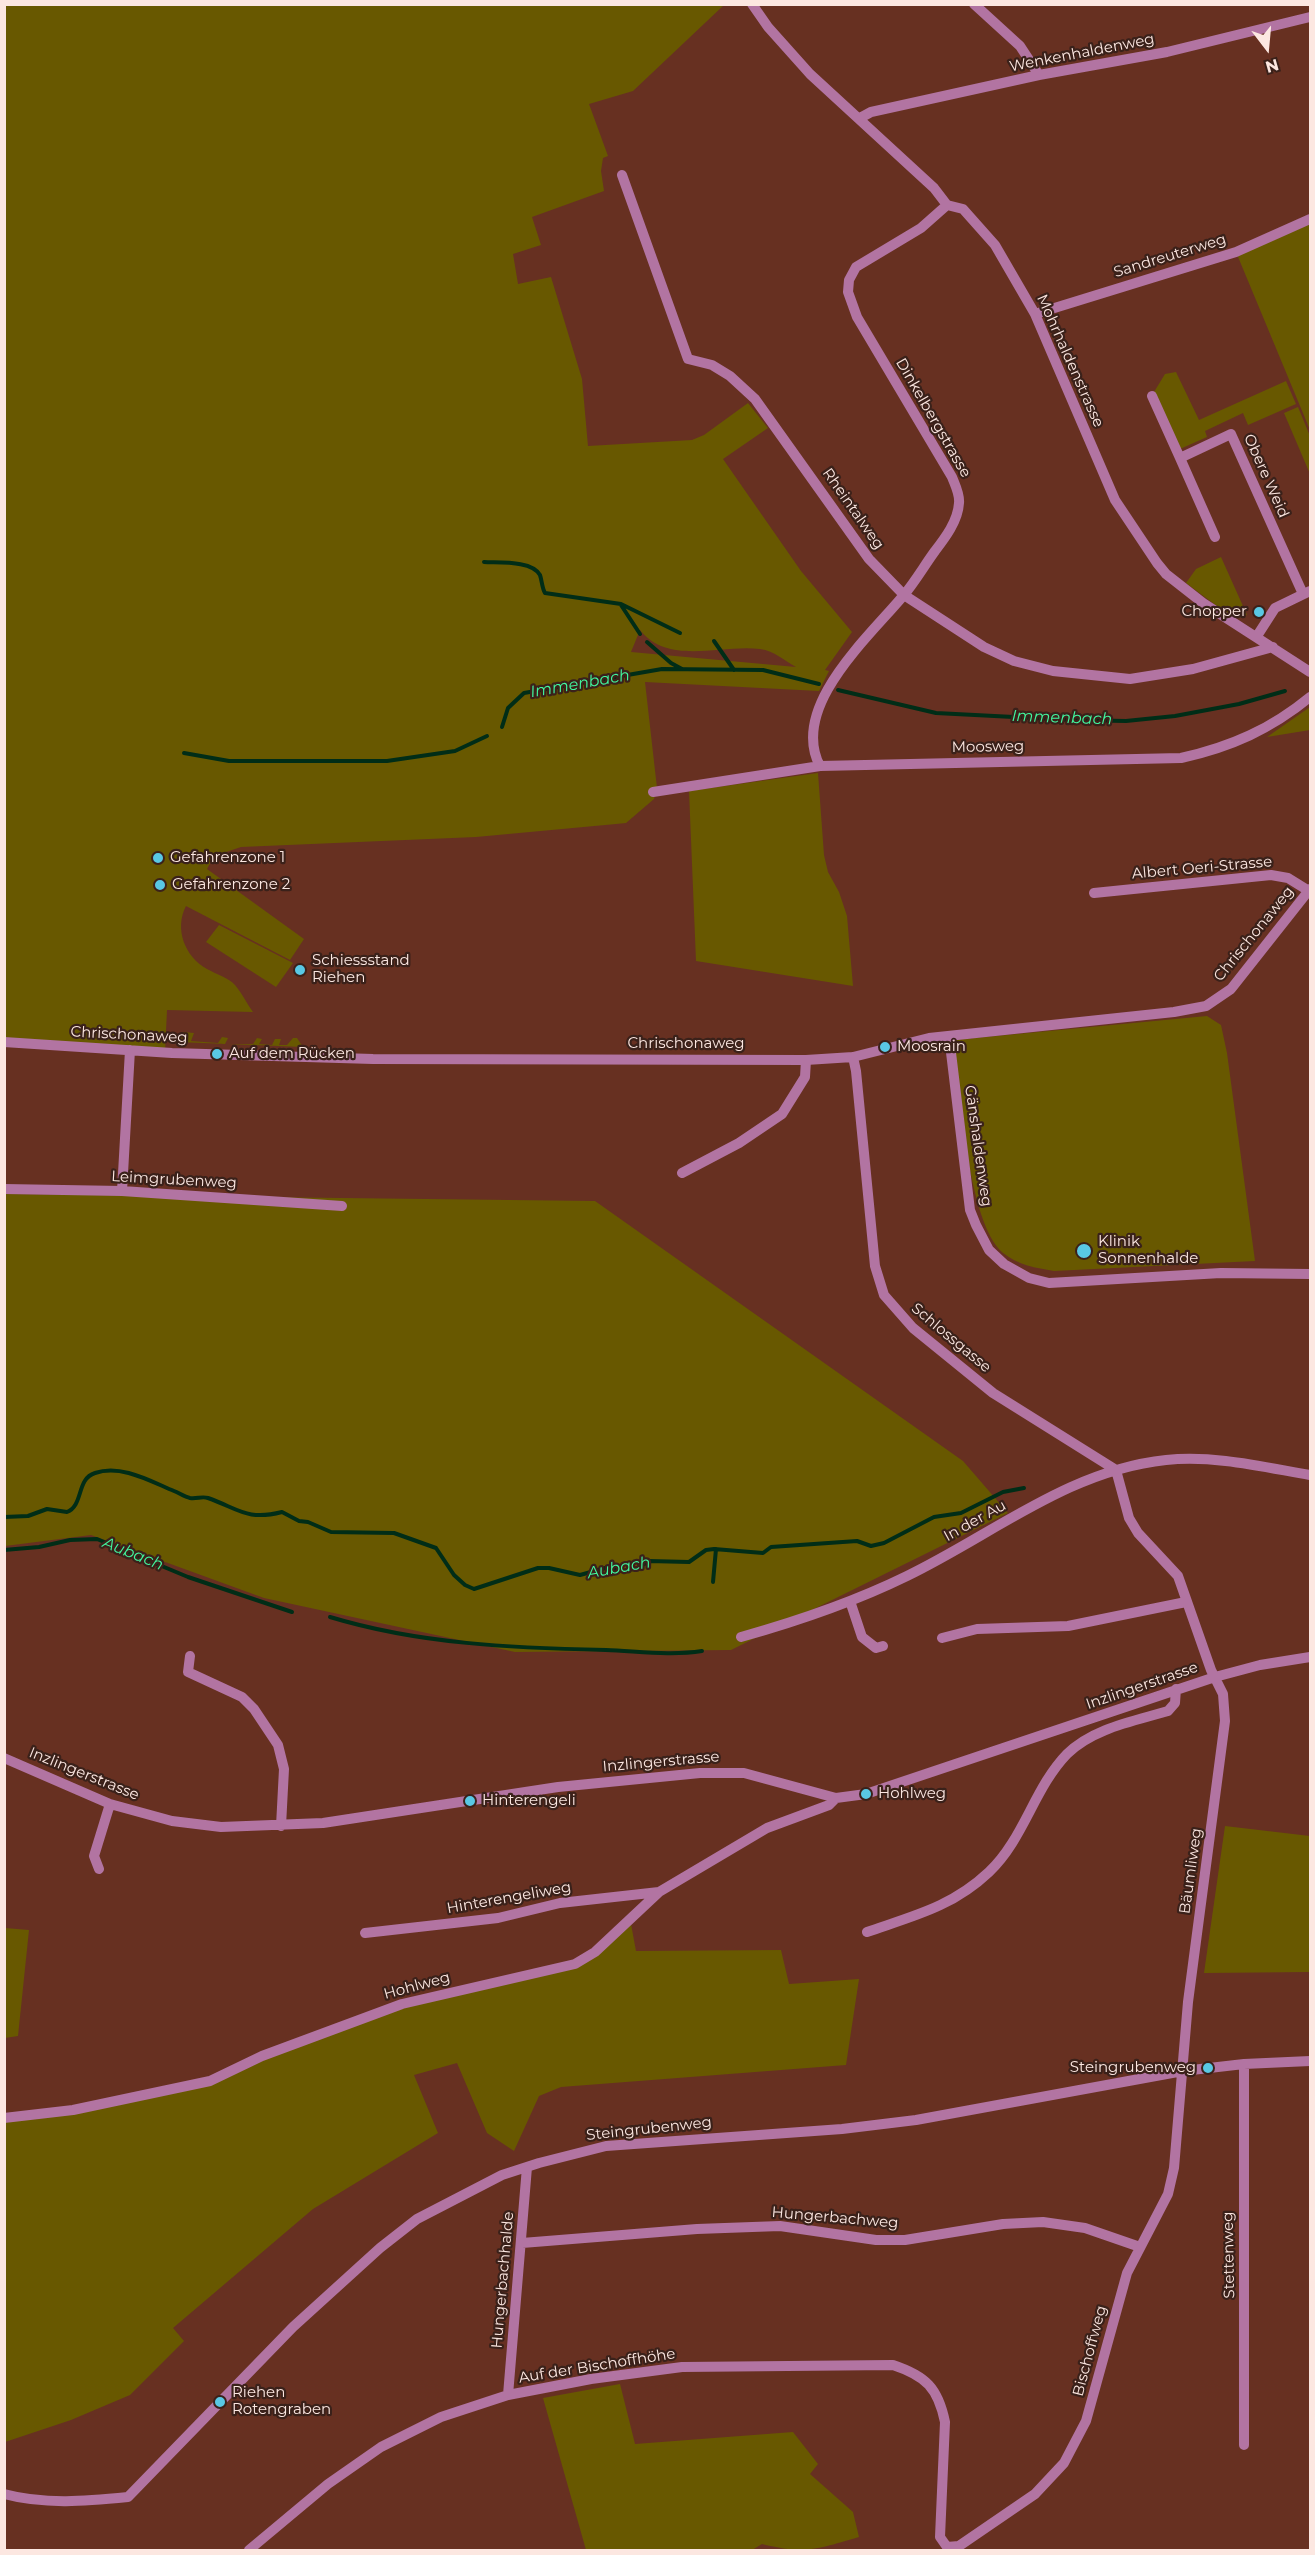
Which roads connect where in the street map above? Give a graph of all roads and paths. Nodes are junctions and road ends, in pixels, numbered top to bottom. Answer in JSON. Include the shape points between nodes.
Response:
{"nodes":[{"id":1,"x":752,"y":4,"type":"edge"},
{"id":2,"x":974,"y":4,"type":"edge"},
{"id":3,"x":1311,"y":18,"type":"edge"},
{"id":4,"x":1039,"y":75,"type":"junction"},
{"id":5,"x":860,"y":118,"type":"junction"},
{"id":6,"x":622,"y":175,"type":"dead end"},
{"id":7,"x":947,"y":205,"type":"junction"},
{"id":8,"x":1311,"y":219,"type":"edge"},
{"id":9,"x":1035,"y":314,"type":"junction"},
{"id":10,"x":1152,"y":396,"type":"dead end"},
{"id":11,"x":1179,"y":458,"type":"junction"},
{"id":12,"x":1215,"y":537,"type":"dead end"},
{"id":13,"x":1307,"y":593,"type":"edge"},
{"id":14,"x":904,"y":595,"type":"junction"},
{"id":15,"x":1257,"y":636,"type":"junction"},
{"id":16,"x":1273,"y":647,"type":"junction"},
{"id":17,"x":1311,"y":672,"type":"edge"},
{"id":18,"x":1311,"y":697,"type":"edge"},
{"id":19,"x":820,"y":766,"type":"junction"},
{"id":20,"x":653,"y":792,"type":"dead end"},
{"id":21,"x":1310,"y":890,"type":"edge"},
{"id":22,"x":1094,"y":893,"type":"dead end"},
{"id":23,"x":949,"y":1035,"type":"junction"},
{"id":24,"x":4,"y":1042,"type":"edge"},
{"id":25,"x":130,"y":1050,"type":"junction"},
{"id":26,"x":853,"y":1057,"type":"junction"},
{"id":27,"x":806,"y":1060,"type":"junction"},
{"id":28,"x":682,"y":1173,"type":"dead end"},
{"id":29,"x":4,"y":1189,"type":"edge"},
{"id":30,"x":122,"y":1191,"type":"junction"},
{"id":31,"x":342,"y":1206,"type":"dead end"},
{"id":32,"x":1311,"y":1274,"type":"edge"},
{"id":33,"x":1116,"y":1470,"type":"junction"},
{"id":34,"x":1311,"y":1475,"type":"edge"},
{"id":35,"x":850,"y":1600,"type":"junction"},
{"id":36,"x":1186,"y":1602,"type":"junction"},
{"id":37,"x":741,"y":1637,"type":"dead end"},
{"id":38,"x":942,"y":1638,"type":"dead end"},
{"id":39,"x":883,"y":1646,"type":"dead end"},
{"id":40,"x":190,"y":1656,"type":"dead end"},
{"id":41,"x":1311,"y":1658,"type":"edge"},
{"id":42,"x":1215,"y":1677,"type":"junction"},
{"id":43,"x":1176,"y":1689,"type":"junction"},
{"id":44,"x":4,"y":1758,"type":"edge"},
{"id":45,"x":836,"y":1798,"type":"junction"},
{"id":46,"x":110,"y":1804,"type":"junction"},
{"id":47,"x":281,"y":1826,"type":"junction"},
{"id":48,"x":99,"y":1869,"type":"dead end"},
{"id":49,"x":659,"y":1892,"type":"junction"},
{"id":50,"x":867,"y":1932,"type":"dead end"},
{"id":51,"x":365,"y":1933,"type":"dead end"},
{"id":52,"x":1311,"y":2061,"type":"edge"},
{"id":53,"x":1244,"y":2064,"type":"junction"},
{"id":54,"x":1183,"y":2071,"type":"junction"},
{"id":55,"x":4,"y":2118,"type":"edge"},
{"id":56,"x":527,"y":2167,"type":"junction"},
{"id":57,"x":522,"y":2243,"type":"junction"},
{"id":58,"x":1140,"y":2247,"type":"junction"},
{"id":59,"x":508,"y":2395,"type":"junction"},
{"id":60,"x":1244,"y":2445,"type":"dead end"},
{"id":61,"x":4,"y":2493,"type":"edge"},
{"id":62,"x":940,"y":2514,"type":"joint"},
{"id":63,"x":249,"y":2550,"type":"edge"}],
"edges":[{"from":1,"to":5,"type":"street","name":"Mohrhaldenstrasse","via":[[810,74]]},
{"from":2,"to":4,"type":"street","via":[[1020,46]]},
{"from":3,"to":4,"type":"street","name":"Wenkenhaldenweg","via":[[1167,52]]},
{"from":4,"to":5,"type":"street","name":"Wenkenhaldenweg","via":[[871,112]]},
{"from":5,"to":7,"type":"street","name":"Mohrhaldenstrasse"},
{"from":6,"to":14,"type":"street","name":"Rheintalweg","via":[[688,359],[712,365],[755,399],[869,559]]},
{"from":7,"to":9,"type":"street","name":"Mohrhaldenstrasse","via":[[963,209],[995,245]]},
{"from":7,"to":14,"type":"street","name":"Dinkelbergstrasse","via":[[921,228],[856,267],[849,280],[850,302],[857,317],[952,477],[960,502],[951,528]]},
{"from":8,"to":9,"type":"street","name":"Sandreuterweg","via":[[1236,252]]},
{"from":9,"to":15,"type":"street","name":"Mohrhaldenstrasse","via":[[1115,500],[1136,534],[1166,574],[1203,603]]},
{"from":10,"to":11,"type":"street"},
{"from":11,"to":12,"type":"street"},
{"from":11,"to":13,"type":"street","name":"Obere Weid","via":[[1231,434]]},
{"from":13,"to":15,"type":"street","via":[[1275,608]]},
{"from":14,"to":16,"type":"street","name":"Rheintalweg","via":[[984,647],[1014,661],[1063,673],[1130,679],[1193,669]]},
{"from":14,"to":19,"type":"street","name":"Dinkelbergstrasse","via":[[832,678],[813,741]]},
{"from":15,"to":16,"type":"street","name":"Mohrhaldenstrasse"},
{"from":16,"to":17,"type":"street","name":"Mohrhaldenstrasse"},
{"from":18,"to":19,"type":"street","name":"Moosweg","via":[[1246,738],[1181,758]]},
{"from":19,"to":20,"type":"street","name":"Moosweg"},
{"from":21,"to":22,"type":"street","name":"Albert Oeri-Strasse","via":[[1271,875]]},
{"from":21,"to":23,"type":"street","name":"Chrischonaweg","via":[[1231,988],[1206,1006]]},
{"from":23,"to":26,"type":"street","name":"Chrischonaweg"},
{"from":23,"to":32,"type":"street","name":"Gänshaldenweg","via":[[970,1210],[989,1250],[1004,1264],[1029,1278],[1049,1283],[1221,1273]]},
{"from":24,"to":25,"type":"street","name":"Chrischonaweg"},
{"from":25,"to":27,"type":"street","name":"Chrischonaweg","via":[[381,1059]]},
{"from":25,"to":30,"type":"street"},
{"from":26,"to":27,"type":"street","name":"Chrischonaweg"},
{"from":26,"to":33,"type":"street","name":"Schlossgasse","via":[[875,1266],[884,1295],[913,1328],[993,1393]]},
{"from":27,"to":28,"type":"street","via":[[804,1077],[782,1114],[739,1143]]},
{"from":29,"to":30,"type":"street","name":"Leimgrubenweg"},
{"from":30,"to":31,"type":"street","name":"Leimgrubenweg"},
{"from":33,"to":34,"type":"street","name":"In der Au","via":[[1188,1459],[1228,1461]]},
{"from":33,"to":35,"type":"street","name":"In der Au","via":[[1054,1494],[908,1576]]},
{"from":33,"to":36,"type":"street","name":"Bäumliweg","via":[[1129,1518],[1178,1576]]},
{"from":35,"to":37,"type":"street","name":"In der Au","via":[[810,1617]]},
{"from":35,"to":39,"type":"street","via":[[862,1637],[876,1648]]},
{"from":36,"to":38,"type":"street","via":[[1068,1626],[977,1629]]},
{"from":36,"to":42,"type":"street","name":"Bäumliweg"},
{"from":40,"to":47,"type":"street","via":[[188,1672],[242,1697],[278,1745],[284,1769]]},
{"from":41,"to":42,"type":"street","name":"Inzlingerstrasse","via":[[1260,1665]]},
{"from":42,"to":43,"type":"street","name":"Inzlingerstrasse"},
{"from":42,"to":54,"type":"street","name":"Bäumliweg","via":[[1222,1694],[1225,1721]]},
{"from":43,"to":45,"type":"street","name":"Inzlingerstrasse","via":[[866,1794]]},
{"from":43,"to":50,"type":"street","via":[[1175,1703],[1168,1711],[1095,1735],[1068,1753],[1003,1857],[972,1886],[933,1910]]},
{"from":44,"to":46,"type":"street","name":"Inzlingerstrasse"},
{"from":45,"to":47,"type":"street","name":"Inzlingerstrasse","via":[[763,1777],[727,1772],[558,1787],[367,1817]]},
{"from":45,"to":49,"type":"street","name":"Hohlweg","via":[[829,1805],[752,1836]]},
{"from":46,"to":47,"type":"street","name":"Inzlingerstrasse","via":[[195,1825]]},
{"from":46,"to":48,"type":"street","via":[[94,1856]]},
{"from":49,"to":51,"type":"street","name":"Hinterengeliweg","via":[[560,1903],[498,1918]]},
{"from":49,"to":55,"type":"street","name":"Hohlweg","via":[[595,1953],[575,1965],[402,2004],[262,2056],[210,2081],[73,2110]]},
{"from":52,"to":53,"type":"street","name":"Steingrubenweg"},
{"from":53,"to":54,"type":"street","name":"Steingrubenweg"},
{"from":53,"to":60,"type":"street","name":"Stettenweg"},
{"from":54,"to":56,"type":"street","name":"Steingrubenweg","via":[[916,2120],[606,2146]]},
{"from":54,"to":58,"type":"street","name":"Bischoffweg","via":[[1168,2194]]},
{"from":56,"to":57,"type":"street","name":"Hungerbachhalde"},
{"from":56,"to":61,"type":"street","name":"Steingrubenweg","via":[[464,2193],[417,2219],[380,2248],[293,2327],[128,2497],[44,2501]]},
{"from":57,"to":58,"type":"street","name":"Hungerbachweg","via":[[780,2226],[876,2241],[904,2240],[1003,2224],[1043,2222],[1085,2228]]},
{"from":57,"to":59,"type":"street","name":"Hungerbachhalde"},
{"from":58,"to":62,"type":"street","name":"Bischoffweg","via":[[1127,2273],[1086,2421],[1064,2463],[1035,2494],[953,2548],[942,2544]]},
{"from":59,"to":62,"type":"street","name":"Auf der Bischoffhöhe","via":[[682,2367],[893,2365],[915,2372],[933,2388],[941,2404],[945,2422]]},
{"from":59,"to":63,"type":"street","name":"Auf der Bischoffhöhe","via":[[441,2417],[381,2447],[328,2484]]}]}
